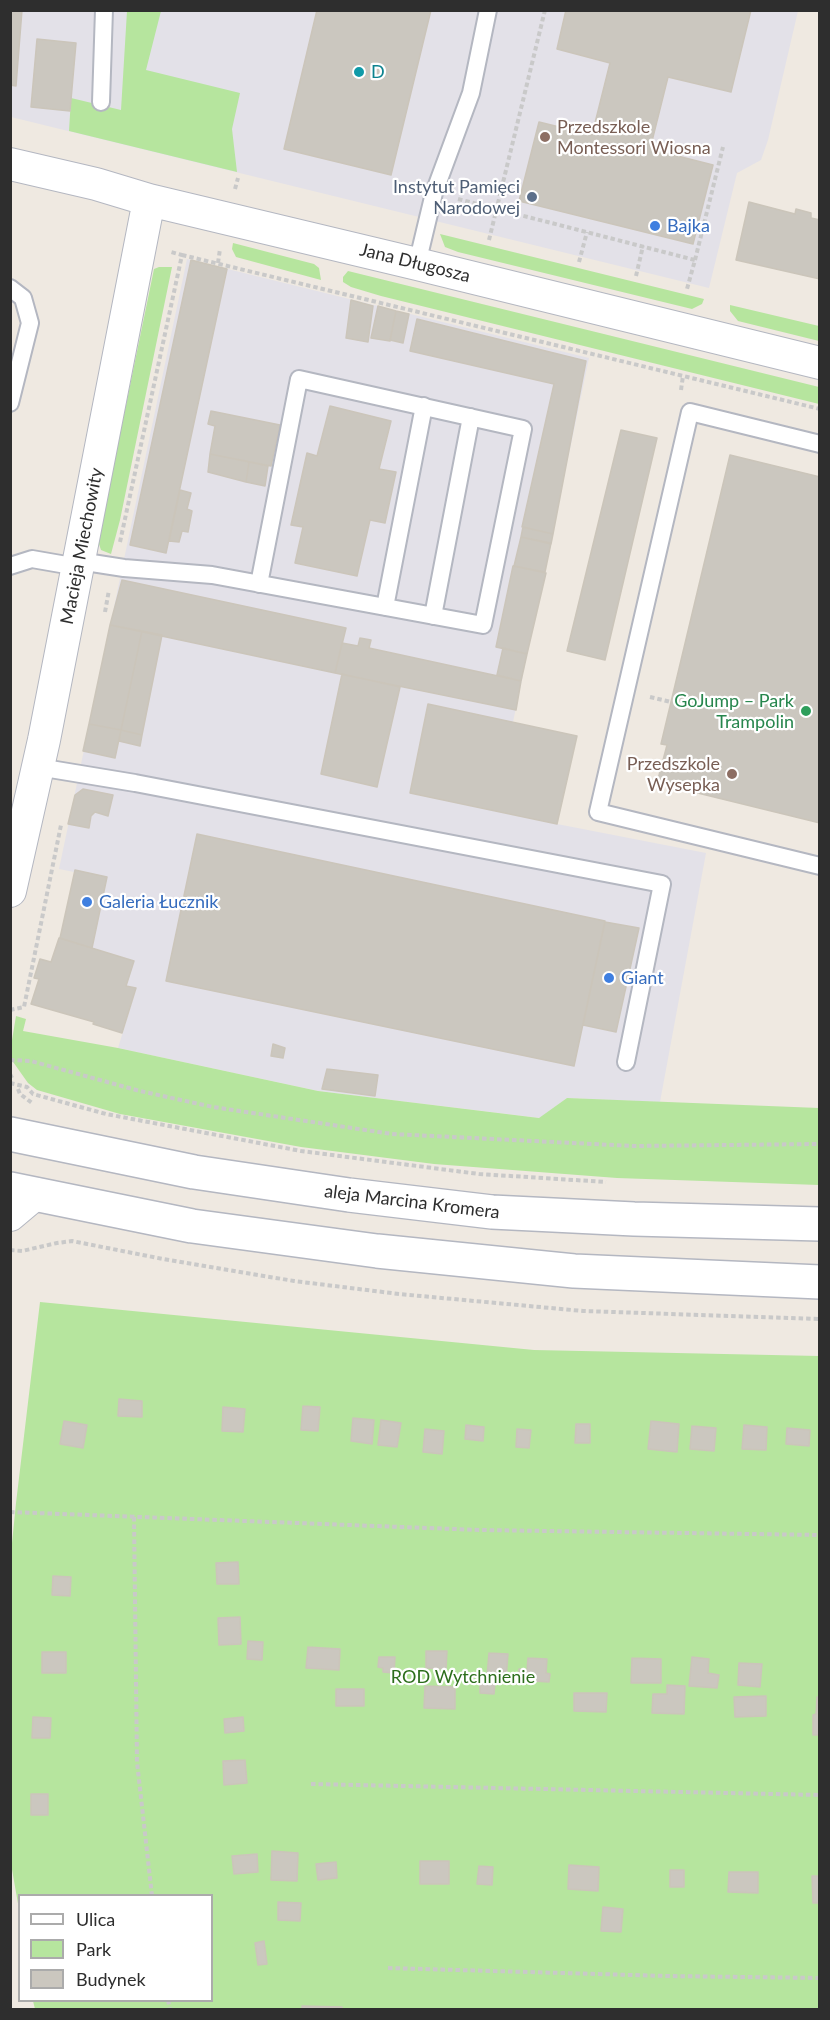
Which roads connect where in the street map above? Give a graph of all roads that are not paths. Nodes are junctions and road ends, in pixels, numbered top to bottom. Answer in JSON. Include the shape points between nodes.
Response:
{"nodes":[{"id":1,"x":104,"y":10,"type":"edge"},
{"id":2,"x":488,"y":10,"type":"edge"},
{"id":3,"x":101,"y":102,"type":"dead end"},
{"id":4,"x":10,"y":164,"type":"edge"},
{"id":5,"x":149,"y":200,"type":"junction"},
{"id":6,"x":417,"y":264,"type":"junction"},
{"id":7,"x":10,"y":288,"type":"edge"},
{"id":8,"x":819,"y":363,"type":"edge"},
{"id":9,"x":10,"y":403,"type":"edge"},
{"id":10,"x":424,"y":406,"type":"junction"},
{"id":11,"x":471,"y":417,"type":"junction"},
{"id":12,"x":819,"y":444,"type":"edge"},
{"id":13,"x":78,"y":564,"type":"junction"},
{"id":14,"x":10,"y":566,"type":"edge"},
{"id":15,"x":259,"y":584,"type":"junction"},
{"id":16,"x":385,"y":607,"type":"junction"},
{"id":17,"x":433,"y":616,"type":"junction"},
{"id":18,"x":38,"y":767,"type":"junction"},
{"id":19,"x":819,"y":866,"type":"edge"},
{"id":20,"x":10,"y":891,"type":"edge"},
{"id":21,"x":626,"y":1062,"type":"dead end"},
{"id":22,"x":10,"y":1134,"type":"edge"},
{"id":23,"x":19,"y":1200,"type":"edge"},
{"id":24,"x":819,"y":1224,"type":"edge"},
{"id":25,"x":819,"y":1282,"type":"edge"}],
"edges":[{"from":1,"to":3,"type":"lane"},
{"from":2,"to":6,"type":"lane","via":[[471,93],[434,193]]},
{"from":4,"to":5,"type":"street","name":"Jana Długosza"},
{"from":5,"to":6,"type":"street","name":"Jana Długosza"},
{"from":5,"to":13,"type":"street","name":"Macieja Miechowity"},
{"from":6,"to":8,"type":"street","name":"Jana Długosza"},
{"from":7,"to":9,"type":"lane","via":[[23,298],[30,323]]},
{"from":10,"to":11,"type":"lane"},
{"from":10,"to":15,"type":"lane","via":[[299,379]]},
{"from":10,"to":16,"type":"lane"},
{"from":11,"to":17,"type":"lane"},
{"from":11,"to":17,"type":"lane","via":[[523,429],[483,625]]},
{"from":12,"to":19,"type":"lane","via":[[690,412],[598,812]]},
{"from":13,"to":14,"type":"lane","via":[[32,559]]},
{"from":13,"to":15,"type":"lane","via":[[212,575]]},
{"from":13,"to":18,"type":"street","name":"Macieja Miechowity"},
{"from":15,"to":16,"type":"lane"},
{"from":16,"to":17,"type":"lane"},
{"from":18,"to":20,"type":"street","name":"Macieja Miechowity"},
{"from":18,"to":21,"type":"lane","via":[[662,884]]},
{"from":22,"to":24,"type":"main road","name":"aleja Marcina Kromera","via":[[194,1172],[492,1212]]},
{"from":23,"to":25,"type":"main road","via":[[377,1251],[573,1271]]}]}
